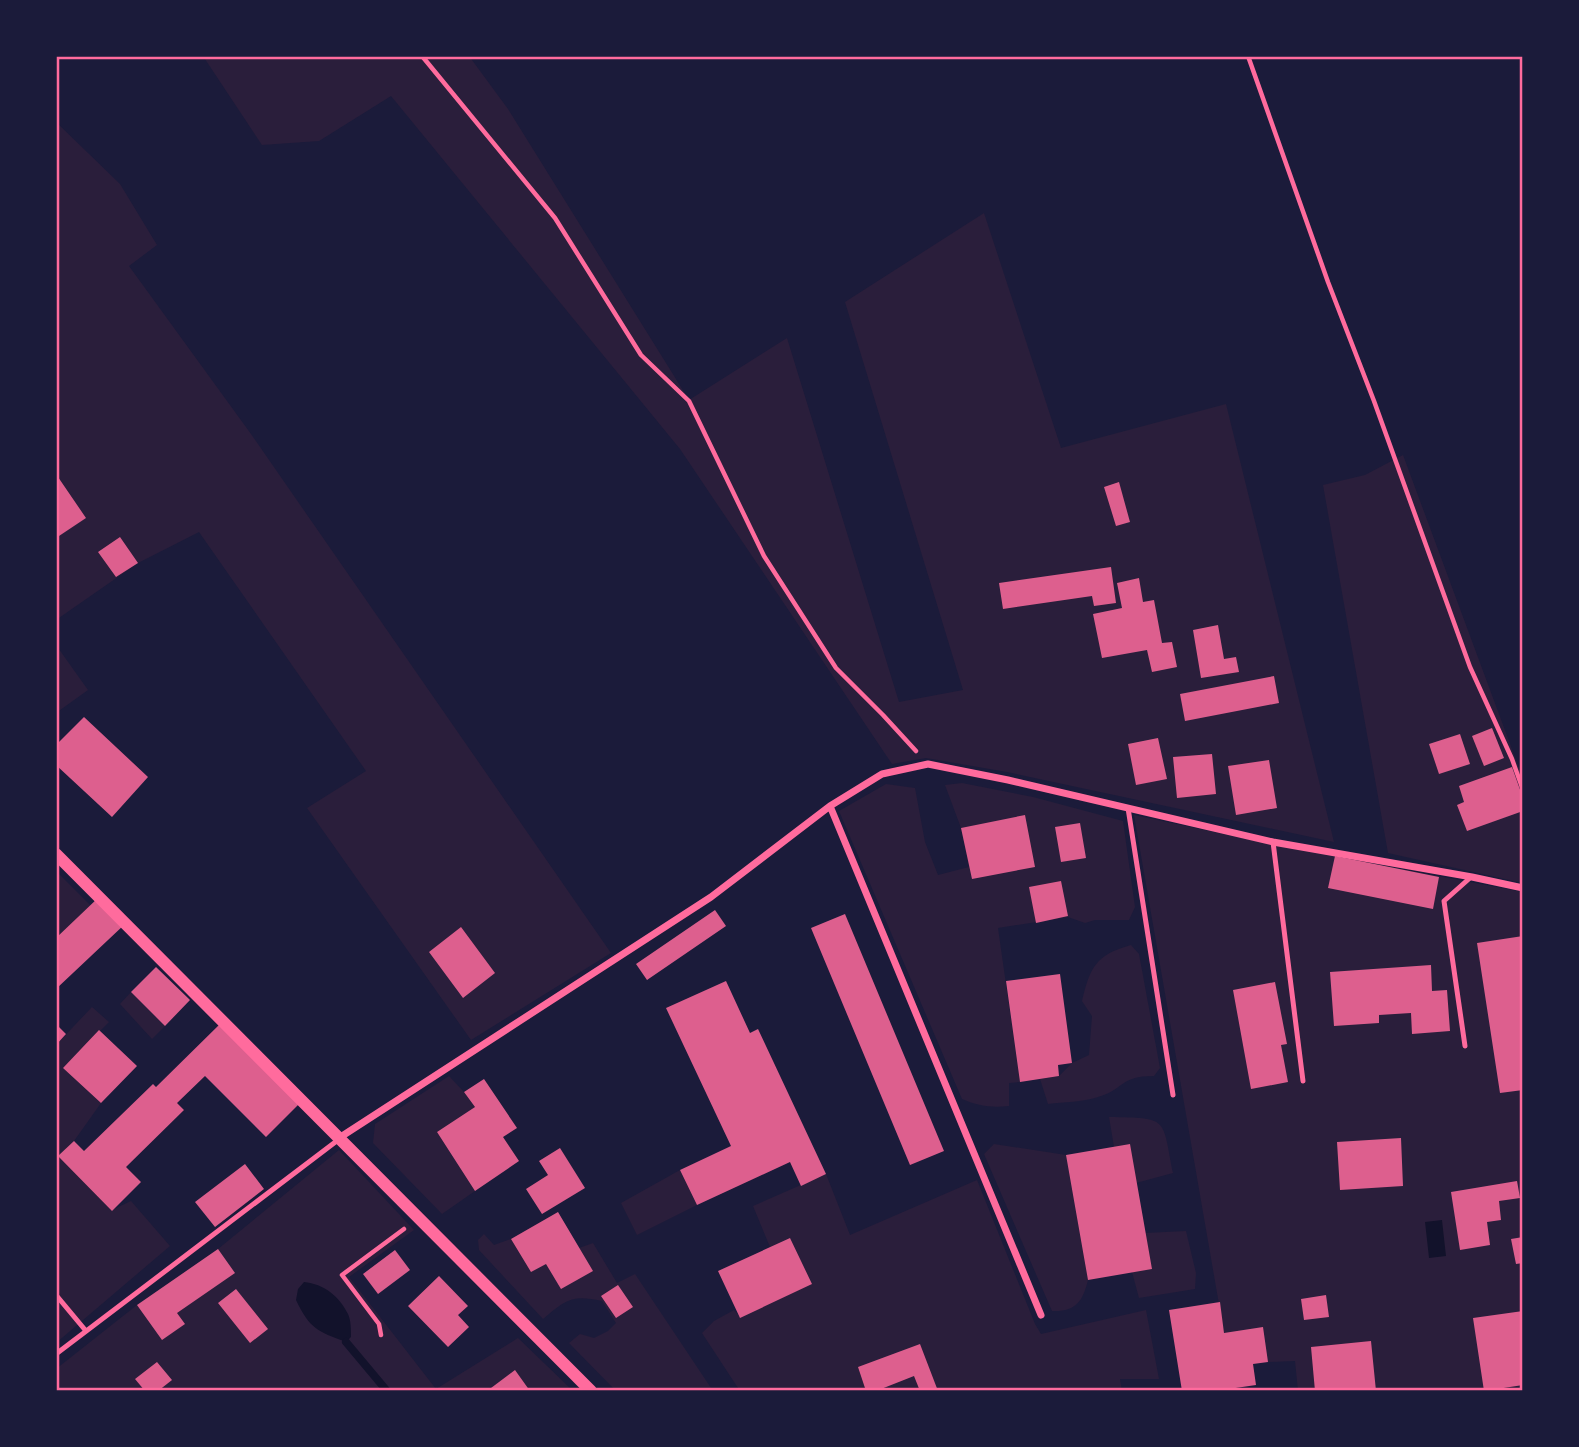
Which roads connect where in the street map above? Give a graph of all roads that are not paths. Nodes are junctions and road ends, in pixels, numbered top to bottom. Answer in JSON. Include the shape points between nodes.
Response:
{"nodes":[{"id":1,"x":830,"y":806,"type":"junction"},
{"id":2,"x":1128,"y":808,"type":"junction"},
{"id":3,"x":1273,"y":842,"type":"junction"},
{"id":4,"x":56,"y":854,"type":"edge"},
{"id":5,"x":1472,"y":877,"type":"junction"},
{"id":6,"x":1523,"y":888,"type":"edge"},
{"id":7,"x":1465,"y":1046,"type":"dead end"},
{"id":8,"x":1303,"y":1081,"type":"dead end"},
{"id":9,"x":1173,"y":1095,"type":"dead end"},
{"id":10,"x":340,"y":1138,"type":"junction"},
{"id":11,"x":56,"y":1295,"type":"edge"},
{"id":12,"x":1041,"y":1315,"type":"dead end"},
{"id":13,"x":86,"y":1331,"type":"junction"},
{"id":14,"x":56,"y":1354,"type":"edge"},
{"id":15,"x":591,"y":1391,"type":"edge"}],
"edges":[{"from":1,"to":2,"type":"street","via":[[882,774],[928,764]]},
{"from":1,"to":10,"type":"street","via":[[711,897]]},
{"from":1,"to":12,"type":"street"},
{"from":2,"to":3,"type":"street"},
{"from":2,"to":9,"type":"lane"},
{"from":3,"to":5,"type":"street"},
{"from":3,"to":8,"type":"lane"},
{"from":4,"to":10,"type":"street"},
{"from":5,"to":6,"type":"street"},
{"from":5,"to":7,"type":"lane","via":[[1444,901]]},
{"from":10,"to":13,"type":"lane"},
{"from":10,"to":15,"type":"street"},
{"from":11,"to":13,"type":"lane"},
{"from":13,"to":14,"type":"lane"}]}
